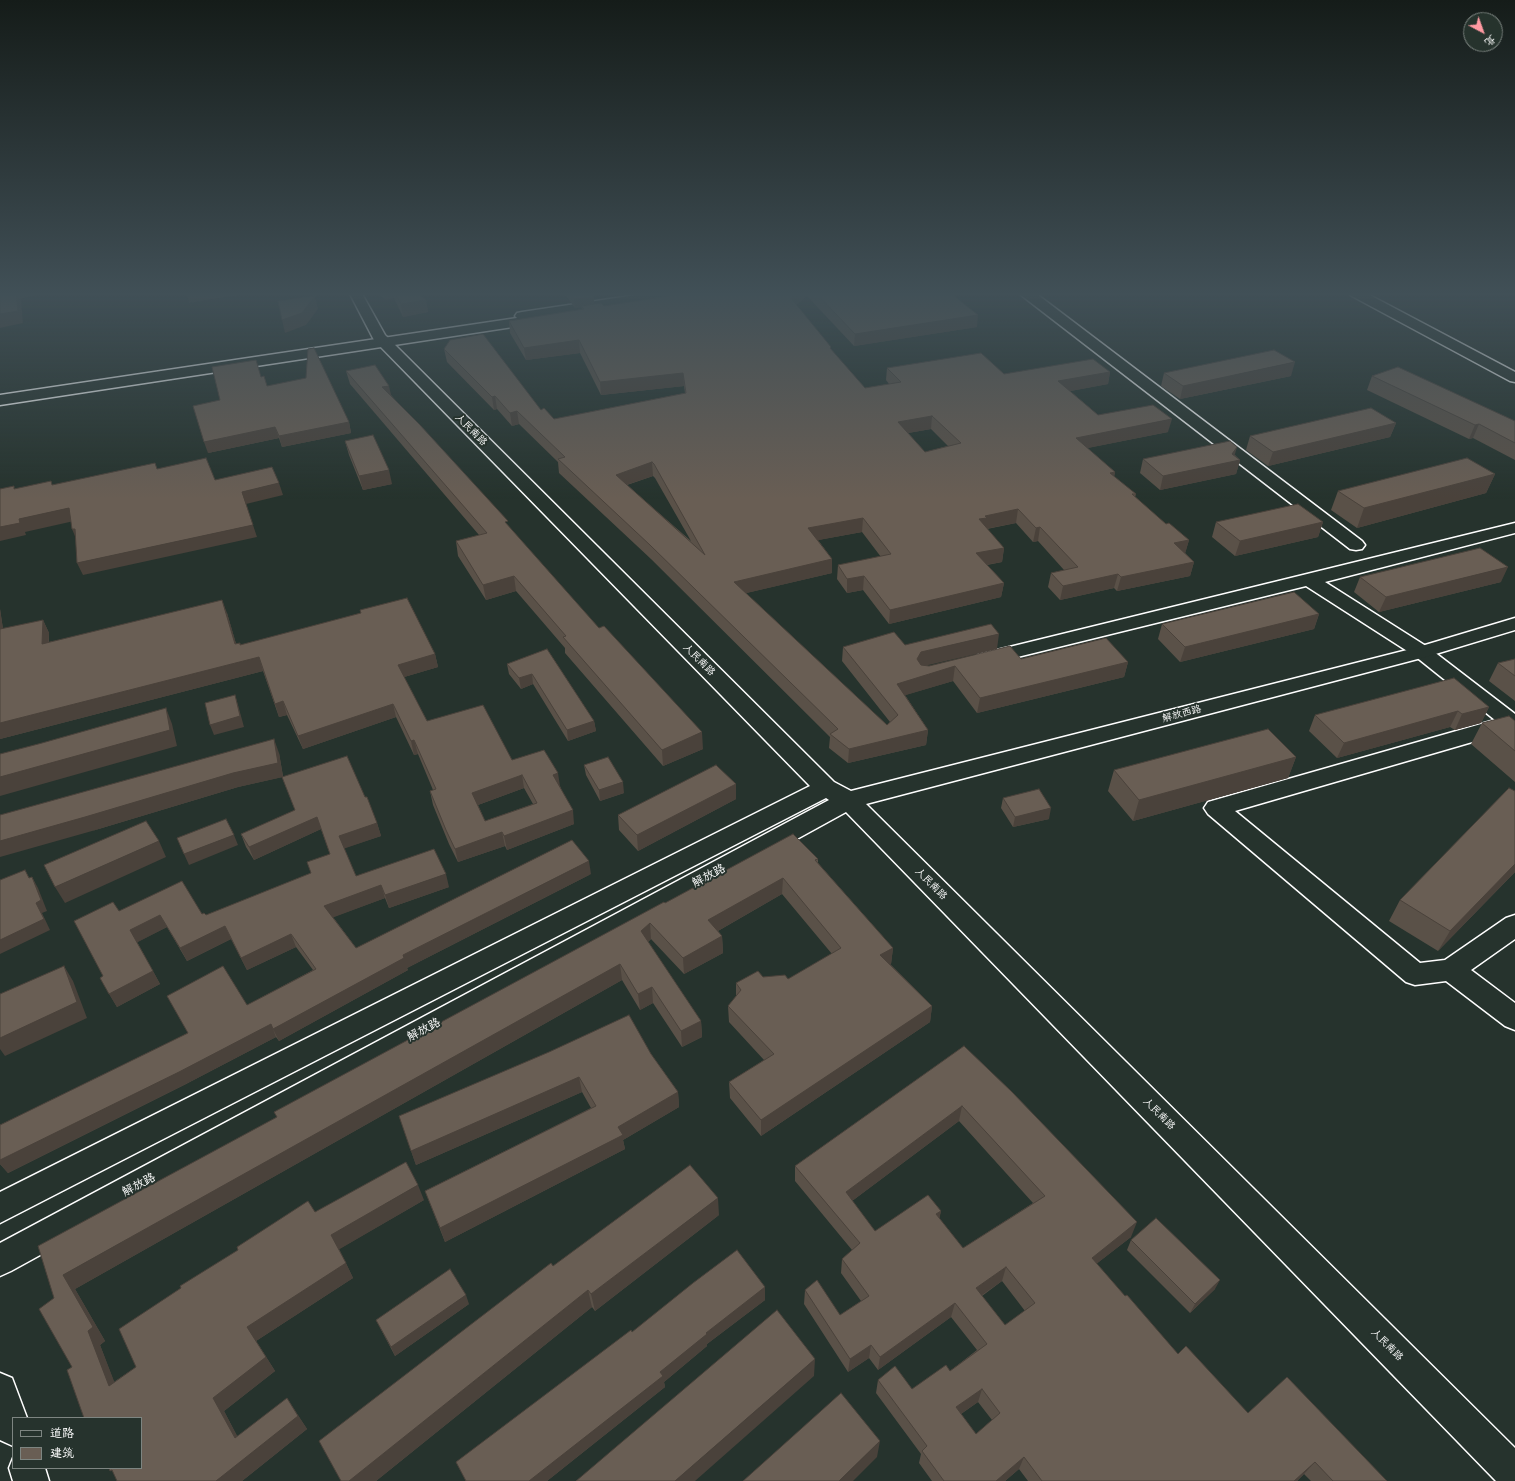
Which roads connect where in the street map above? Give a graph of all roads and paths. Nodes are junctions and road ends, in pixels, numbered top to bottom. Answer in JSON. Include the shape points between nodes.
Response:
{"nodes":[{"id":1,"x":232,"y":361,"type":"edge"},
{"id":2,"x":247,"y":361,"type":"edge"},
{"id":3,"x":402,"y":361,"type":"edge"},
{"id":4,"x":1116,"y":361,"type":"edge"},
{"id":5,"x":1484,"y":361,"type":"edge"},
{"id":6,"x":1515,"y":378,"type":"edge"},
{"id":7,"x":0,"y":394,"type":"edge"},
{"id":8,"x":0,"y":400,"type":"edge"},
{"id":9,"x":1515,"y":528,"type":"edge"},
{"id":10,"x":1356,"y":545,"type":"dead end"},
{"id":11,"x":1309,"y":580,"type":"junction"},
{"id":12,"x":1515,"y":624,"type":"edge"},
{"id":13,"x":1422,"y":652,"type":"junction"},
{"id":14,"x":966,"y":664,"type":"edge"},
{"id":15,"x":1514,"y":723,"type":"edge"},
{"id":16,"x":837,"y":794,"type":"junction"},
{"id":17,"x":1515,"y":925,"type":"edge"},
{"id":18,"x":1451,"y":970,"type":"junction"},
{"id":19,"x":1515,"y":1018,"type":"edge"},
{"id":20,"x":0,"y":1208,"type":"edge"},
{"id":21,"x":0,"y":1260,"type":"edge"},
{"id":22,"x":0,"y":1390,"type":"edge"},
{"id":23,"x":12,"y":1425,"type":"edge"},
{"id":24,"x":27,"y":1469,"type":"edge"},
{"id":25,"x":1515,"y":1474,"type":"edge"},
{"id":26,"x":31,"y":1481,"type":"edge"}],
"edges":[{"from":1,"to":7,"type":"street"},
{"from":2,"to":8,"type":"street"},
{"from":3,"to":16,"type":"street","name":"人民南路"},
{"from":4,"to":10,"type":"street"},
{"from":5,"to":6,"type":"street"},
{"from":9,"to":11,"type":"street"},
{"from":11,"to":13,"type":"street"},
{"from":11,"to":14,"type":"street"},
{"from":12,"to":13,"type":"street","name":"解放西路"},
{"from":13,"to":15,"type":"street"},
{"from":13,"to":16,"type":"street","name":"解放西路"},
{"from":15,"to":18,"type":"street","via":[[1216,808],[1415,974]]},
{"from":16,"to":20,"type":"street"},
{"from":16,"to":21,"type":"street","name":"解放路"},
{"from":16,"to":25,"type":"street","name":"人民南路"},
{"from":17,"to":18,"type":"street"},
{"from":18,"to":19,"type":"street"},
{"from":22,"to":23,"type":"street"},
{"from":24,"to":26,"type":"street"}]}
